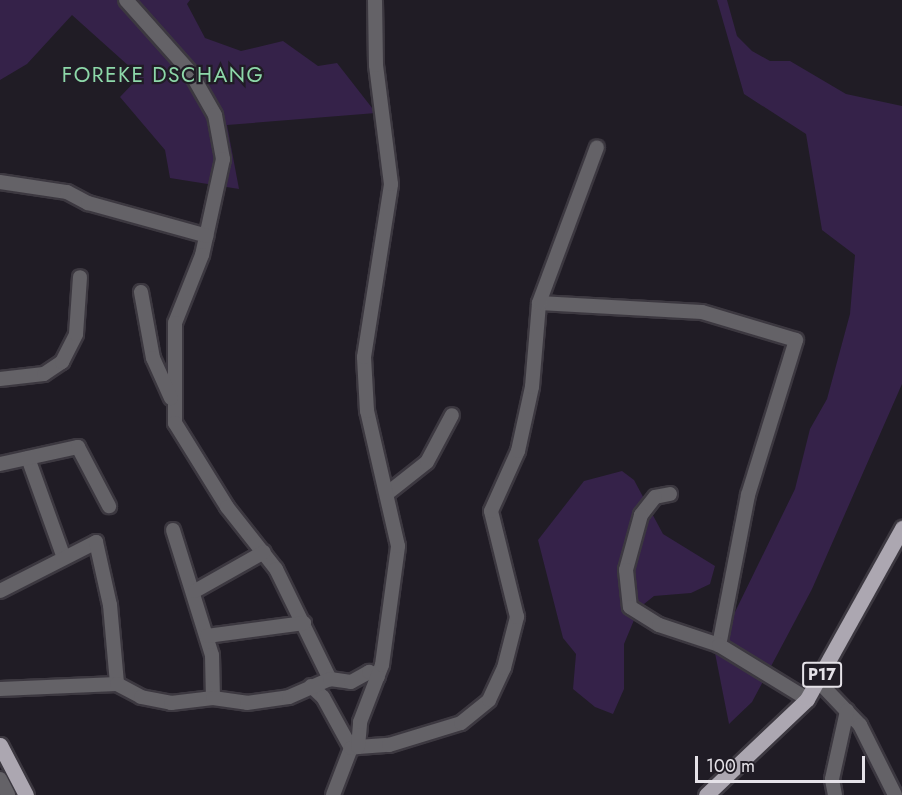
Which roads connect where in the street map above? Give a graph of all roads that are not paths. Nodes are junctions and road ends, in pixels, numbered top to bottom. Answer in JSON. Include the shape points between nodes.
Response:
{"nodes":[{"id":1,"x":126,"y":0,"type":"edge"},
{"id":2,"x":375,"y":0,"type":"edge"},
{"id":3,"x":597,"y":147,"type":"dead end"},
{"id":4,"x":0,"y":182,"type":"edge"},
{"id":5,"x":207,"y":236,"type":"junction"},
{"id":6,"x":80,"y":277,"type":"dead end"},
{"id":7,"x":141,"y":292,"type":"dead end"},
{"id":8,"x":539,"y":303,"type":"junction"},
{"id":9,"x":0,"y":379,"type":"edge"},
{"id":10,"x":173,"y":403,"type":"junction"},
{"id":11,"x":452,"y":415,"type":"dead end"},
{"id":12,"x":28,"y":458,"type":"junction"},
{"id":13,"x":0,"y":464,"type":"edge"},
{"id":14,"x":389,"y":492,"type":"junction"},
{"id":15,"x":670,"y":494,"type":"dead end"},
{"id":16,"x":109,"y":506,"type":"dead end"},
{"id":17,"x":902,"y":528,"type":"edge"},
{"id":18,"x":173,"y":530,"type":"dead end"},
{"id":19,"x":264,"y":552,"type":"junction"},
{"id":20,"x":63,"y":555,"type":"junction"},
{"id":21,"x":0,"y":591,"type":"edge"},
{"id":22,"x":195,"y":591,"type":"junction"},
{"id":23,"x":304,"y":622,"type":"junction"},
{"id":24,"x":207,"y":636,"type":"junction"},
{"id":25,"x":719,"y":645,"type":"junction"},
{"id":26,"x":378,"y":677,"type":"junction"},
{"id":27,"x":330,"y":679,"type":"junction"},
{"id":28,"x":818,"y":681,"type":"junction"},
{"id":29,"x":117,"y":684,"type":"junction"},
{"id":30,"x":311,"y":686,"type":"junction"},
{"id":31,"x":0,"y":688,"type":"edge"},
{"id":32,"x":213,"y":698,"type":"junction"},
{"id":33,"x":807,"y":699,"type":"junction"},
{"id":34,"x":847,"y":711,"type":"junction"},
{"id":35,"x":0,"y":745,"type":"edge"},
{"id":36,"x":354,"y":747,"type":"junction"},
{"id":37,"x":0,"y":779,"type":"edge"},
{"id":38,"x":8,"y":795,"type":"edge"},
{"id":39,"x":26,"y":795,"type":"edge"},
{"id":40,"x":333,"y":795,"type":"edge"},
{"id":41,"x":706,"y":795,"type":"edge"},
{"id":42,"x":835,"y":795,"type":"edge"},
{"id":43,"x":895,"y":795,"type":"edge"}],
"edges":[{"from":1,"to":5,"type":"street","via":[[192,73],[215,115],[223,159]]},
{"from":2,"to":14,"type":"street","via":[[376,65],[391,184],[364,357],[367,411]]},
{"from":3,"to":8,"type":"street"},
{"from":4,"to":5,"type":"street","via":[[67,192],[88,203]]},
{"from":5,"to":10,"type":"street","via":[[175,322]]},
{"from":6,"to":9,"type":"street","via":[[76,334],[62,362],[44,374]]},
{"from":7,"to":10,"type":"street","via":[[153,358]]},
{"from":8,"to":25,"type":"street","via":[[702,312],[796,340],[748,495]]},
{"from":8,"to":36,"type":"street","via":[[534,375],[518,451],[491,511],[517,617],[504,668],[489,700],[460,723],[389,745]]},
{"from":10,"to":19,"type":"street","via":[[180,435]]},
{"from":11,"to":14,"type":"street","via":[[427,462]]},
{"from":12,"to":13,"type":"street"},
{"from":12,"to":16,"type":"street","via":[[70,447],[84,451]]},
{"from":12,"to":20,"type":"street"},
{"from":14,"to":26,"type":"street","via":[[387,515],[398,546]]},
{"from":15,"to":25,"type":"street","via":[[655,496],[641,515],[626,570],[630,607],[659,625]]},
{"from":17,"to":28,"type":"main road","number":"P17"},
{"from":18,"to":22,"type":"street"},
{"from":19,"to":22,"type":"street"},
{"from":19,"to":23,"type":"street"},
{"from":20,"to":21,"type":"street"},
{"from":20,"to":29,"type":"street","via":[[96,542],[110,605]]},
{"from":22,"to":24,"type":"street"},
{"from":23,"to":24,"type":"street"},
{"from":23,"to":27,"type":"street"},
{"from":24,"to":32,"type":"street"},
{"from":25,"to":33,"type":"street"},
{"from":26,"to":27,"type":"street","via":[[369,672],[351,682]]},
{"from":26,"to":36,"type":"street"},
{"from":27,"to":30,"type":"street"},
{"from":28,"to":33,"type":"main road","number":"P17"},
{"from":28,"to":34,"type":"street"},
{"from":29,"to":31,"type":"street"},
{"from":29,"to":32,"type":"street","via":[[171,704]]},
{"from":30,"to":32,"type":"street","via":[[269,701]]},
{"from":30,"to":36,"type":"street","via":[[323,697]]},
{"from":33,"to":41,"type":"main road","number":"P17"},
{"from":34,"to":42,"type":"street","via":[[832,778]]},
{"from":34,"to":43,"type":"street","via":[[860,725]]},
{"from":35,"to":39,"type":"main road"},
{"from":36,"to":40,"type":"street"},
{"from":37,"to":38,"type":"street"}]}
